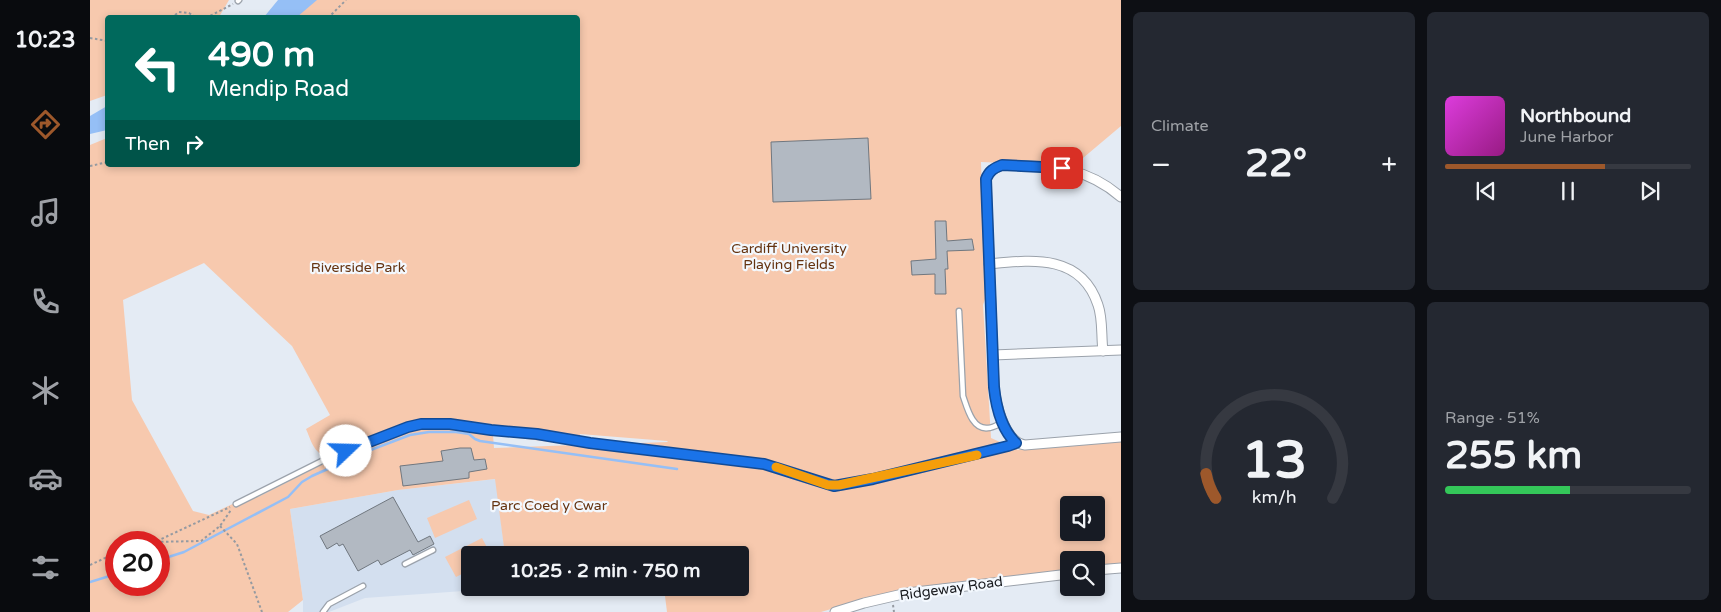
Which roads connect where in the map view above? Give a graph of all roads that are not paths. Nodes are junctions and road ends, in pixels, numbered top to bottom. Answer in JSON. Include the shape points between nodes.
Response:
{"nodes":[{"id":1,"x":1121,"y":197,"type":"edge"},
{"id":2,"x":989,"y":264,"type":"junction"},
{"id":3,"x":959,"y":311,"type":"dead end"},
{"id":4,"x":1121,"y":350,"type":"edge"},
{"id":5,"x":1102,"y":351,"type":"junction"},
{"id":6,"x":993,"y":355,"type":"junction"},
{"id":7,"x":1004,"y":422,"type":"junction"},
{"id":8,"x":1121,"y":437,"type":"edge"},
{"id":9,"x":1016,"y":443,"type":"junction"},
{"id":10,"x":236,"y":504,"type":"road end"},
{"id":11,"x":433,"y":550,"type":"dead end"},
{"id":12,"x":405,"y":564,"type":"dead end"},
{"id":13,"x":1121,"y":568,"type":"edge"},
{"id":14,"x":1105,"y":569,"type":"edge"},
{"id":15,"x":1060,"y":575,"type":"edge"},
{"id":16,"x":363,"y":586,"type":"dead end"},
{"id":17,"x":323,"y":612,"type":"edge"},
{"id":18,"x":835,"y":612,"type":"edge"}],
"edges":[{"from":1,"to":2,"type":"street","via":[[1090,176],[1062,168],[996,167],[986,179]]},
{"from":2,"to":5,"type":"street","via":[[1040,261],[1057,264],[1076,274],[1090,289],[1098,305]]},
{"from":2,"to":6,"type":"street"},
{"from":3,"to":7,"type":"lane","via":[[963,396],[968,409],[980,427],[988,428]]},
{"from":4,"to":5,"type":"street"},
{"from":5,"to":6,"type":"street"},
{"from":6,"to":7,"type":"street","via":[[995,395]]},
{"from":7,"to":9,"type":"street"},
{"from":8,"to":9,"type":"street","via":[[1025,445]]},
{"from":9,"to":10,"type":"lane","via":[[991,452],[834,486],[764,464],[537,434],[421,424],[330,457]]},
{"from":11,"to":12,"type":"lane"},
{"from":13,"to":14,"type":"street"},
{"from":15,"to":18,"type":"street","name":"Ridgeway Road","via":[[907,593]]},
{"from":16,"to":17,"type":"lane","via":[[329,604]]}]}
